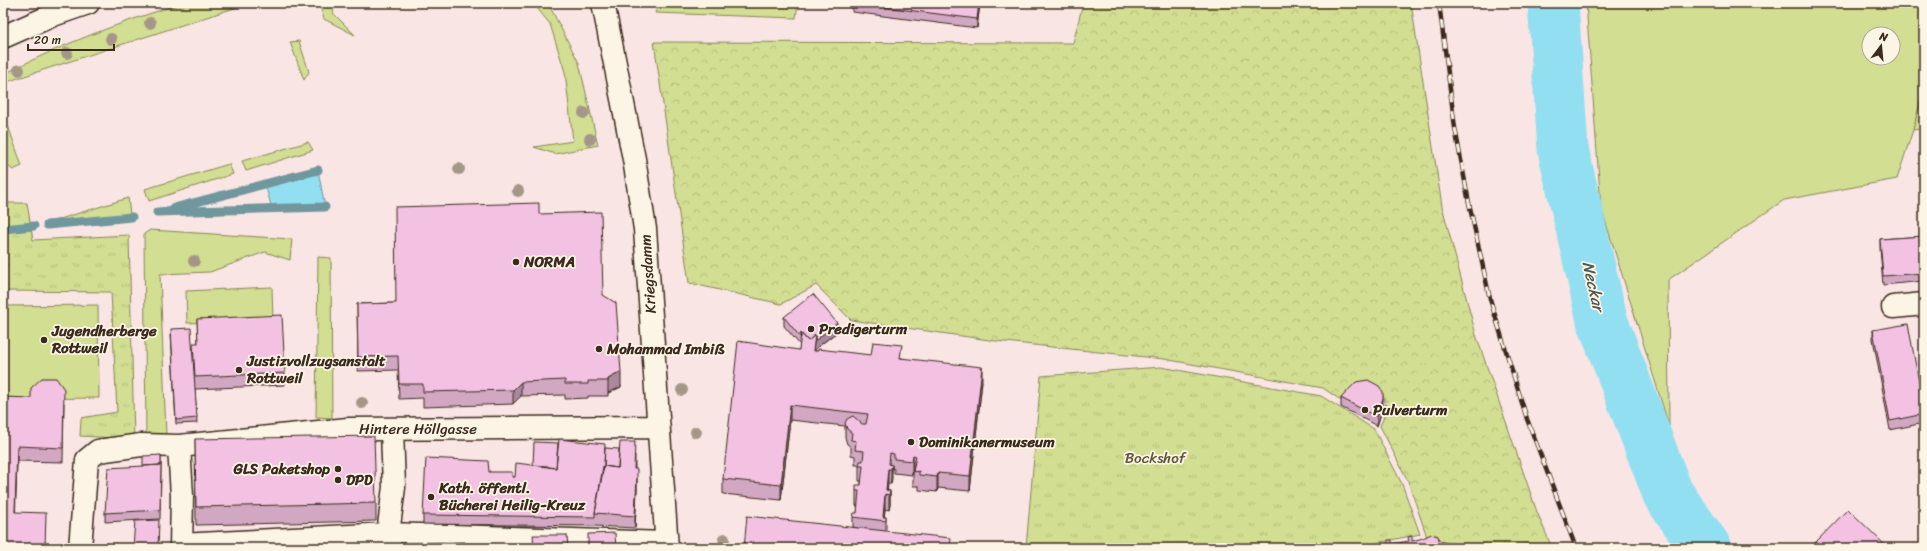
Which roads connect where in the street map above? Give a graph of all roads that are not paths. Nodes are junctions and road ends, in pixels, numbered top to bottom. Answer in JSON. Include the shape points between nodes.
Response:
{"nodes":[{"id":1,"x":88,"y":3,"type":"edge"},
{"id":2,"x":603,"y":3,"type":"edge"},
{"id":3,"x":3,"y":37,"type":"edge"},
{"id":4,"x":1924,"y":304,"type":"edge"},
{"id":5,"x":1893,"y":307,"type":"dead end"},
{"id":6,"x":658,"y":427,"type":"junction"},
{"id":7,"x":392,"y":430,"type":"junction"},
{"id":8,"x":179,"y":446,"type":"junction"},
{"id":9,"x":389,"y":541,"type":"edge"},
{"id":10,"x":667,"y":545,"type":"edge"},
{"id":11,"x":181,"y":546,"type":"edge"},
{"id":12,"x":80,"y":548,"type":"edge"}],
"edges":[{"from":1,"to":3,"type":"street"},
{"from":2,"to":6,"type":"street","name":"Kriegsdamm","via":[[645,229]]},
{"from":4,"to":5,"type":"street"},
{"from":6,"to":7,"type":"street","name":"Hintere Höllgasse"},
{"from":6,"to":10,"type":"street","name":"Kriegsdamm"},
{"from":7,"to":8,"type":"street","name":"Hintere Höllgasse","via":[[348,429]]},
{"from":7,"to":9,"type":"street","via":[[394,487]]},
{"from":8,"to":11,"type":"street"},
{"from":8,"to":12,"type":"street","name":"Hintere Höllgasse","via":[[141,445],[98,451],[87,460]]},
{"from":9,"to":10,"type":"street"},
{"from":9,"to":11,"type":"street"}]}
